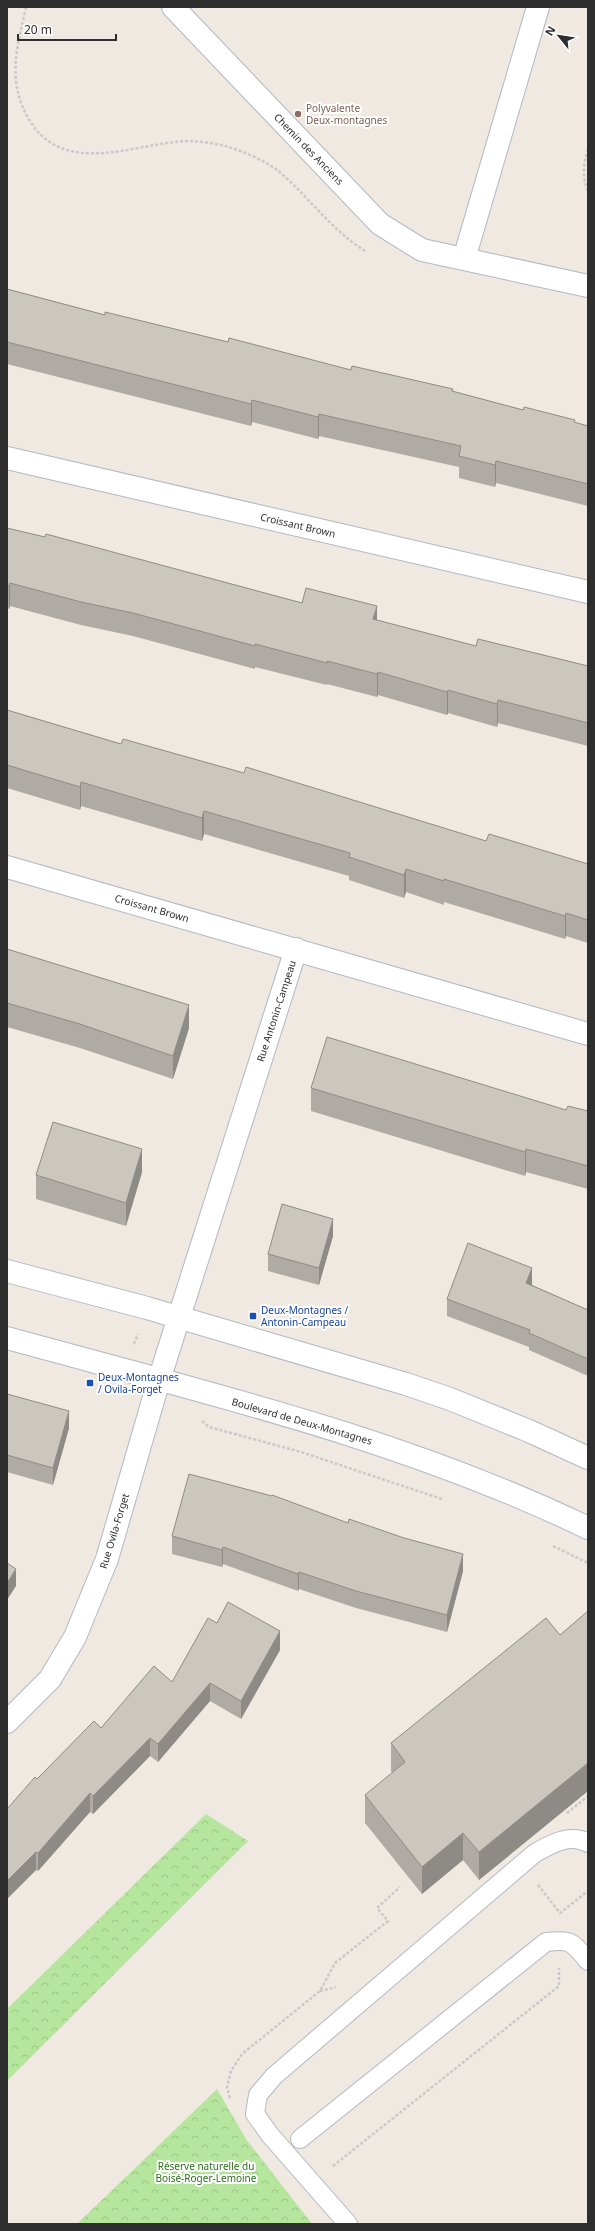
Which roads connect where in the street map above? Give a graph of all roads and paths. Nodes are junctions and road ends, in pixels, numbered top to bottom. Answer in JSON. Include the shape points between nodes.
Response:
{"nodes":[{"id":1,"x":26,"y":7,"type":"edge"},
{"id":2,"x":173,"y":7,"type":"edge"},
{"id":3,"x":538,"y":7,"type":"edge"},
{"id":4,"x":588,"y":149,"type":"edge"},
{"id":5,"x":588,"y":192,"type":"edge"},
{"id":6,"x":370,"y":254,"type":"dead end"},
{"id":7,"x":464,"y":259,"type":"junction"},
{"id":8,"x":588,"y":286,"type":"edge"},
{"id":9,"x":7,"y":458,"type":"edge"},
{"id":10,"x":588,"y":592,"type":"edge"},
{"id":11,"x":7,"y":867,"type":"edge"},
{"id":12,"x":296,"y":949,"type":"junction"},
{"id":13,"x":588,"y":1034,"type":"edge"},
{"id":14,"x":7,"y":1271,"type":"edge"},
{"id":15,"x":180,"y":1318,"type":"junction"},
{"id":16,"x":139,"y":1331,"type":"dead end"},
{"id":17,"x":7,"y":1338,"type":"edge"},
{"id":18,"x":133,"y":1349,"type":"dead end"},
{"id":19,"x":159,"y":1380,"type":"junction"},
{"id":20,"x":196,"y":1418,"type":"dead end"},
{"id":21,"x":588,"y":1458,"type":"edge"},
{"id":22,"x":441,"y":1499,"type":"dead end"},
{"id":23,"x":588,"y":1528,"type":"edge"},
{"id":24,"x":7,"y":1722,"type":"edge"},
{"id":25,"x":588,"y":1843,"type":"edge"},
{"id":26,"x":536,"y":1883,"type":"dead end"},
{"id":27,"x":588,"y":1891,"type":"edge"},
{"id":28,"x":588,"y":1960,"type":"edge"},
{"id":29,"x":560,"y":1962,"type":"dead end"},
{"id":30,"x":300,"y":2139,"type":"dead end"},
{"id":31,"x":329,"y":2161,"type":"dead end"},
{"id":32,"x":348,"y":2224,"type":"edge"}],
"edges":[{"from":1,"to":6,"type":"path","via":[[15,56],[16,80],[25,114],[39,135],[59,147],[79,152],[131,151],[193,141],[229,147],[252,156],[282,173],[345,238]]},
{"from":2,"to":7,"type":"street","name":"Chemin des Anciens","via":[[380,224],[422,250]]},
{"from":3,"to":7,"type":"street"},
{"from":4,"to":5,"type":"path","via":[[583,173]]},
{"from":7,"to":8,"type":"street","name":"Chemin des Anciens"},
{"from":9,"to":10,"type":"street","name":"Croissant Brown"},
{"from":11,"to":12,"type":"street","name":"Croissant Brown"},
{"from":12,"to":13,"type":"street","name":"Rue Antonin-Campeau"},
{"from":12,"to":15,"type":"street","name":"Rue Antonin-Campeau"},
{"from":14,"to":15,"type":"street"},
{"from":15,"to":19,"type":"street","name":"Rue Ovila-Forget"},
{"from":15,"to":21,"type":"street","via":[[428,1392],[529,1431]]},
{"from":16,"to":18,"type":"path"},
{"from":17,"to":19,"type":"street","name":"Boulevard de Deux-Montagnes"},
{"from":19,"to":23,"type":"street","name":"Boulevard de Deux-Montagnes","via":[[287,1416],[425,1460],[502,1489]]},
{"from":19,"to":24,"type":"street","name":"Rue Ovila-Forget","via":[[106,1559],[75,1637],[50,1679]]},
{"from":20,"to":22,"type":"path","via":[[209,1427],[301,1452]]},
{"from":25,"to":32,"type":"lane","via":[[583,1840],[557,1840],[535,1853],[274,2076],[258,2095],[255,2114]]},
{"from":26,"to":27,"type":"path","via":[[560,1913]]},
{"from":28,"to":30,"type":"lane","via":[[572,1943],[559,1940],[546,1942]]},
{"from":29,"to":31,"type":"path","via":[[559,1986],[332,2166]]}]}
